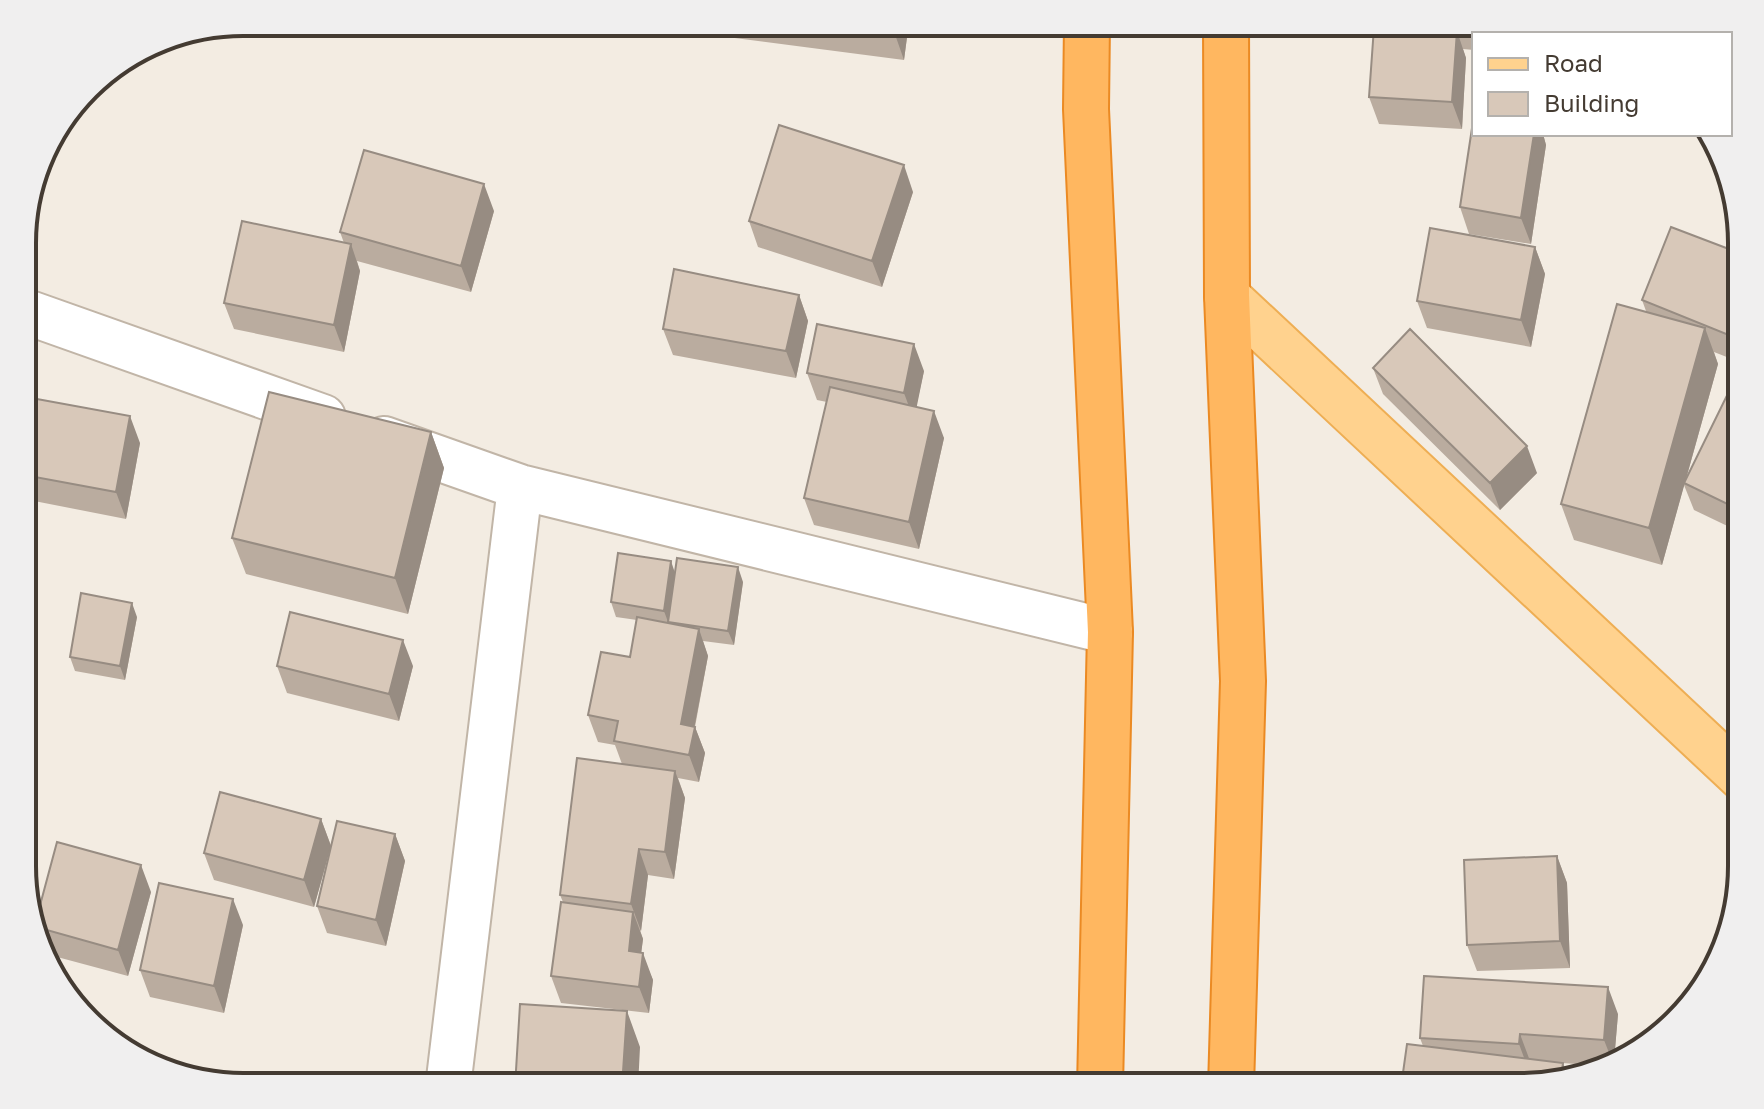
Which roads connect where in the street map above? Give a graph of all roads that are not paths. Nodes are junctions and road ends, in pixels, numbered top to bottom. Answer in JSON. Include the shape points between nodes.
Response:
{"nodes":[{"id":1,"x":1087,"y":36,"type":"edge"},
{"id":2,"x":1226,"y":36,"type":"edge"},
{"id":3,"x":1227,"y":296,"type":"junction"},
{"id":4,"x":36,"y":315,"type":"edge"},
{"id":5,"x":520,"y":487,"type":"junction"},
{"id":6,"x":1110,"y":632,"type":"junction"},
{"id":7,"x":1728,"y":765,"type":"edge"},
{"id":8,"x":450,"y":1073,"type":"edge"},
{"id":9,"x":1100,"y":1073,"type":"edge"},
{"id":10,"x":1231,"y":1073,"type":"edge"}],
"edges":[{"from":1,"to":6,"type":"highway"},
{"from":2,"to":3,"type":"highway"},
{"from":3,"to":7,"type":"main road"},
{"from":3,"to":10,"type":"highway","via":[[1243,681]]},
{"from":4,"to":5,"type":"street"},
{"from":5,"to":6,"type":"street"},
{"from":5,"to":8,"type":"street"},
{"from":6,"to":9,"type":"highway"}]}
